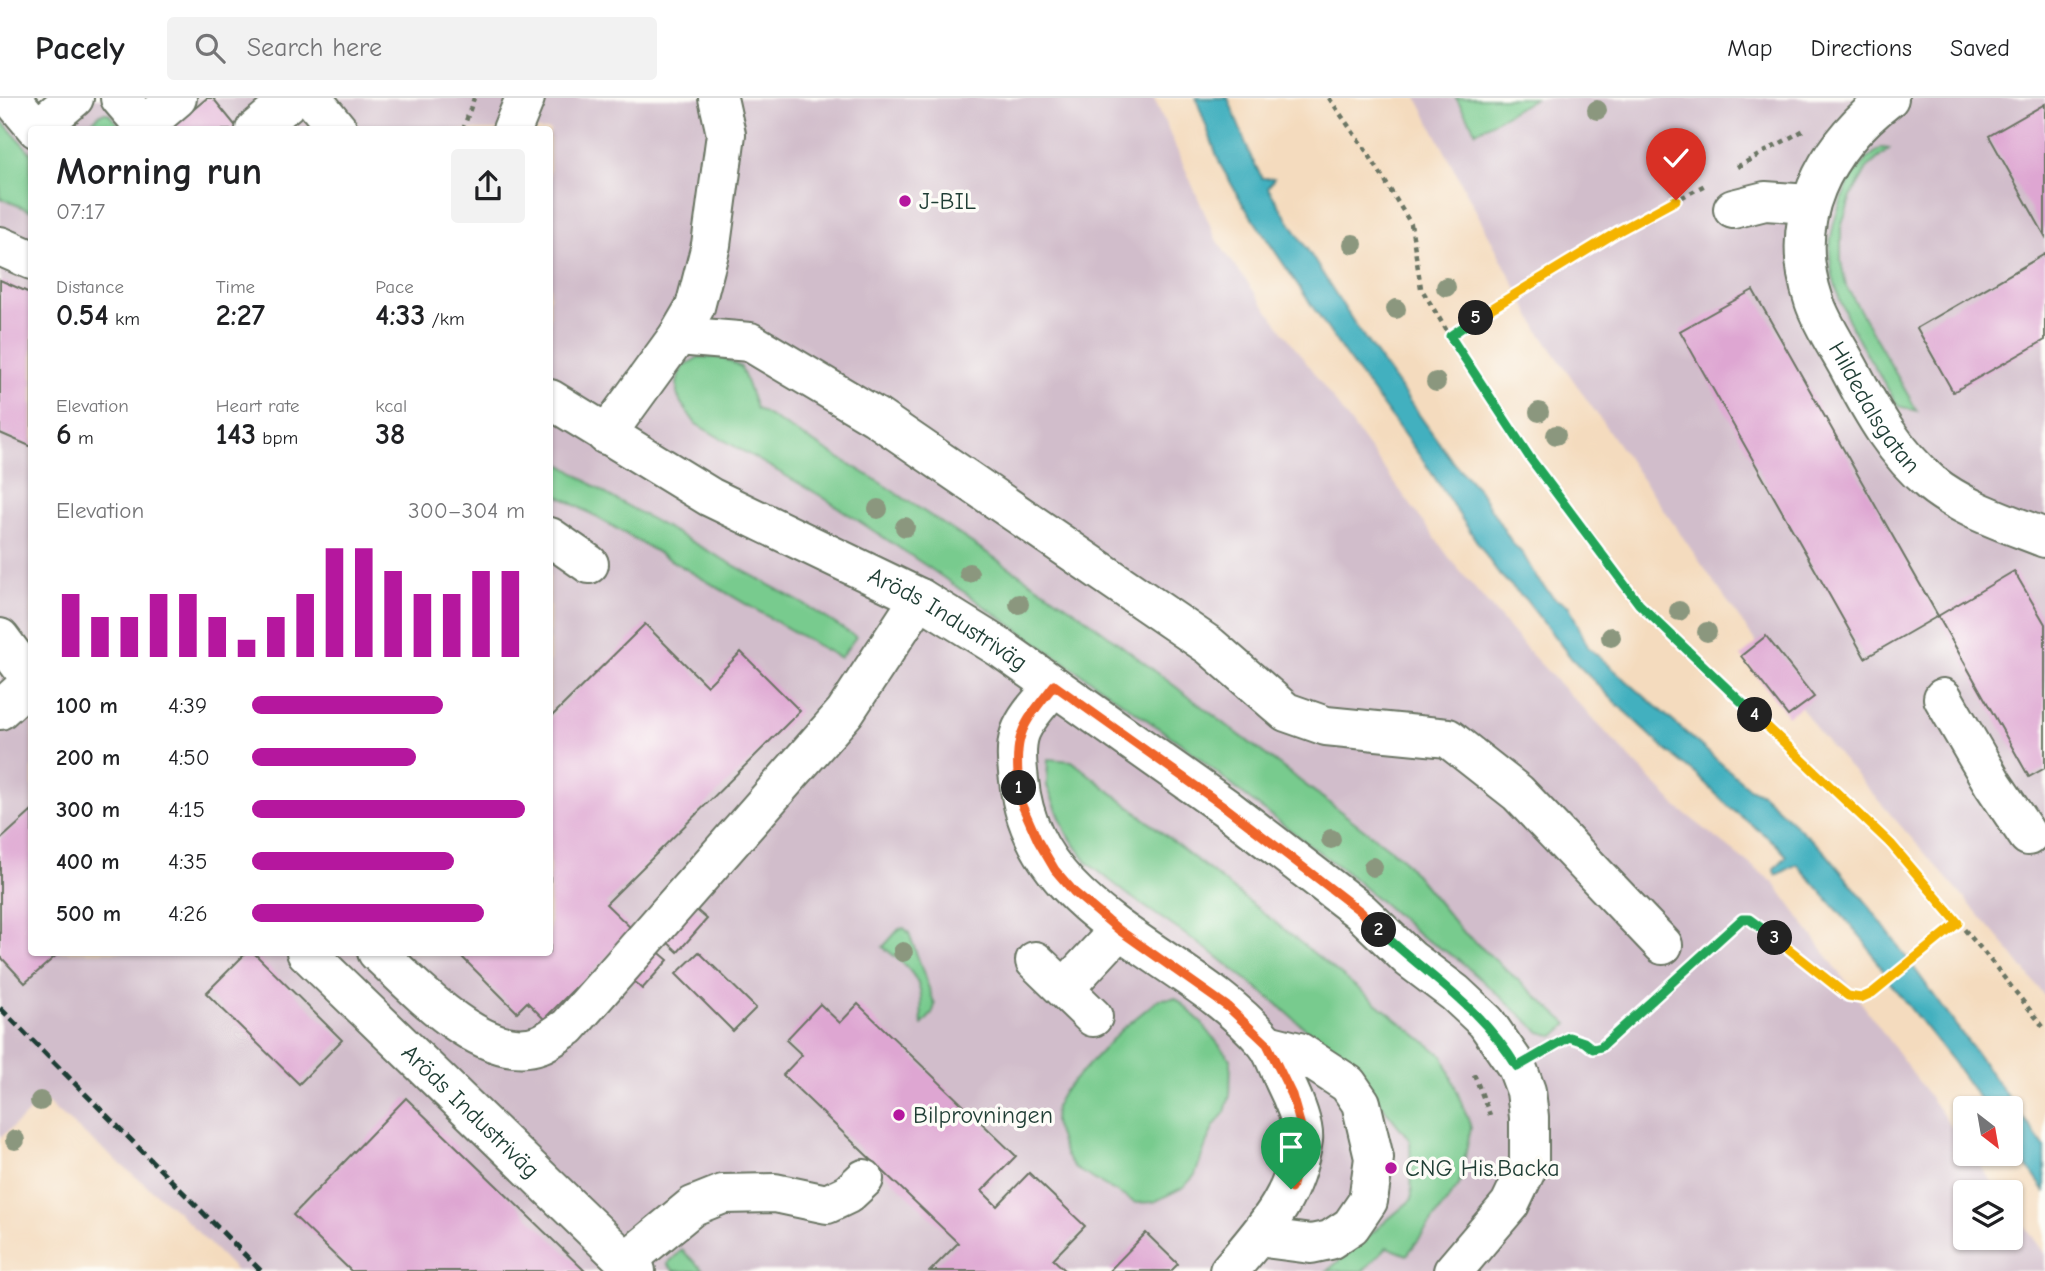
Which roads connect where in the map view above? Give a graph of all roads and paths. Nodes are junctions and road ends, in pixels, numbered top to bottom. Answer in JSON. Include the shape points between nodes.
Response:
{"nodes":[{"id":1,"x":11,"y":98,"type":"edge"},
{"id":2,"x":120,"y":98,"type":"edge"},
{"id":3,"x":177,"y":98,"type":"edge"},
{"id":4,"x":293,"y":98,"type":"edge"},
{"id":5,"x":312,"y":98,"type":"edge"},
{"id":6,"x":474,"y":98,"type":"edge"},
{"id":7,"x":525,"y":98,"type":"edge"},
{"id":8,"x":718,"y":98,"type":"edge"},
{"id":9,"x":1329,"y":98,"type":"edge"},
{"id":10,"x":1889,"y":98,"type":"edge"},
{"id":11,"x":72,"y":99,"type":"edge"},
{"id":12,"x":34,"y":126,"type":"edge"},
{"id":13,"x":40,"y":126,"type":"edge"},
{"id":14,"x":144,"y":126,"type":"edge"},
{"id":15,"x":148,"y":126,"type":"edge"},
{"id":16,"x":260,"y":126,"type":"edge"},
{"id":17,"x":335,"y":126,"type":"edge"},
{"id":18,"x":464,"y":126,"type":"edge"},
{"id":19,"x":514,"y":126,"type":"edge"},
{"id":20,"x":1852,"y":130,"type":"junction"},
{"id":21,"x":1735,"y":169,"type":"dead end"},
{"id":22,"x":1722,"y":195,"type":"joint"},
{"id":23,"x":1810,"y":204,"type":"junction"},
{"id":24,"x":0,"y":246,"type":"edge"},
{"id":25,"x":28,"y":258,"type":"edge"},
{"id":26,"x":678,"y":336,"type":"junction"},
{"id":27,"x":1450,"y":336,"type":"junction"},
{"id":28,"x":553,"y":401,"type":"edge"},
{"id":29,"x":606,"y":435,"type":"junction"},
{"id":30,"x":2045,"y":538,"type":"edge"},
{"id":31,"x":553,"y":539,"type":"edge"},
{"id":32,"x":589,"y":564,"type":"dead end"},
{"id":33,"x":920,"y":597,"type":"junction"},
{"id":34,"x":0,"y":638,"type":"edge"},
{"id":35,"x":28,"y":676,"type":"edge"},
{"id":36,"x":28,"y":685,"type":"edge"},
{"id":37,"x":1054,"y":685,"type":"junction"},
{"id":38,"x":1943,"y":698,"type":"dead end"},
{"id":39,"x":0,"y":710,"type":"edge"},
{"id":40,"x":2028,"y":836,"type":"dead end"},
{"id":41,"x":1958,"y":923,"type":"junction"},
{"id":42,"x":1119,"y":930,"type":"junction"},
{"id":43,"x":310,"y":956,"type":"edge"},
{"id":44,"x":381,"y":956,"type":"edge"},
{"id":45,"x":1680,"y":959,"type":"junction"},
{"id":46,"x":1035,"y":961,"type":"dead end"},
{"id":47,"x":1064,"y":989,"type":"junction"},
{"id":48,"x":1093,"y":1017,"type":"dead end"},
{"id":49,"x":2045,"y":1029,"type":"edge"},
{"id":50,"x":1267,"y":1044,"type":"junction"},
{"id":51,"x":1517,"y":1067,"type":"junction"},
{"id":52,"x":1473,"y":1072,"type":"dead end"},
{"id":53,"x":1490,"y":1116,"type":"dead end"},
{"id":54,"x":864,"y":1179,"type":"dead end"},
{"id":55,"x":1258,"y":1237,"type":"junction"},
{"id":56,"x":631,"y":1266,"type":"edge"},
{"id":57,"x":1228,"y":1271,"type":"edge"},
{"id":58,"x":1453,"y":1271,"type":"edge"}],
"edges":[{"from":1,"to":12,"type":"street"},
{"from":2,"to":14,"type":"street"},
{"from":3,"to":15,"type":"street"},
{"from":4,"to":16,"type":"street"},
{"from":5,"to":17,"type":"street"},
{"from":6,"to":18,"type":"path"},
{"from":7,"to":19,"type":"street"},
{"from":8,"to":26,"type":"street","via":[[726,134],[711,245],[695,307]]},
{"from":9,"to":27,"type":"path","via":[[1411,224],[1421,288]]},
{"from":10,"to":20,"type":"street","name":"Hildedalsgatan"},
{"from":11,"to":13,"type":"street"},
{"from":20,"to":21,"type":"path","via":[[1830,118]]},
{"from":20,"to":23,"type":"street","name":"Hildedalsgatan","via":[[1839,145]]},
{"from":22,"to":23,"type":"street"},
{"from":22,"to":27,"type":"path","via":[[1617,232]]},
{"from":23,"to":30,"type":"street","name":"Hildedalsgatan","via":[[1804,263],[1814,303],[1879,424],[1931,483],[1965,505]]},
{"from":24,"to":25,"type":"street"},
{"from":26,"to":29,"type":"street"},
{"from":26,"to":45,"type":"street","via":[[750,342],[876,417],[1210,646],[1286,712],[1326,726],[1448,738],[1518,793]]},
{"from":27,"to":41,"type":"path","via":[[1530,458],[1639,604],[1891,844]]},
{"from":28,"to":29,"type":"street","name":"Aröds Industriväg"},
{"from":29,"to":33,"type":"street","name":"Aröds Industriväg","via":[[710,497]]},
{"from":31,"to":32,"type":"street"},
{"from":33,"to":37,"type":"street","name":"Aröds Industriväg"},
{"from":33,"to":44,"type":"street","via":[[845,712],[568,1027],[540,1045],[506,1048],[455,1023]]},
{"from":34,"to":35,"type":"street"},
{"from":36,"to":39,"type":"street"},
{"from":37,"to":42,"type":"street","via":[[1020,733],[1021,803],[1055,870]]},
{"from":37,"to":51,"type":"street","name":"Aröds Industriväg","via":[[1360,911],[1486,1022]]},
{"from":38,"to":40,"type":"street"},
{"from":41,"to":45,"type":"path","via":[[1861,998],[1848,996],[1749,919],[1742,919]]},
{"from":41,"to":49,"type":"path"},
{"from":42,"to":47,"type":"street"},
{"from":42,"to":50,"type":"street","via":[[1228,1007]]},
{"from":43,"to":56,"type":"street","name":"Aröds Industriväg"},
{"from":45,"to":51,"type":"path","via":[[1601,1047],[1593,1049],[1569,1037]]},
{"from":46,"to":47,"type":"street"},
{"from":47,"to":48,"type":"street"},
{"from":50,"to":55,"type":"street","via":[[1292,1095],[1304,1137],[1291,1189]]},
{"from":50,"to":55,"type":"street","via":[[1299,1052],[1348,1084],[1361,1103],[1374,1158],[1368,1201],[1351,1226],[1330,1240],[1311,1244]]},
{"from":51,"to":58,"type":"street","name":"Aröds Industriväg","via":[[1526,1091],[1529,1164],[1510,1204]]},
{"from":52,"to":53,"type":"path"},
{"from":54,"to":56,"type":"street","via":[[827,1204],[775,1193],[723,1194],[693,1206]]},
{"from":55,"to":57,"type":"street"}]}
